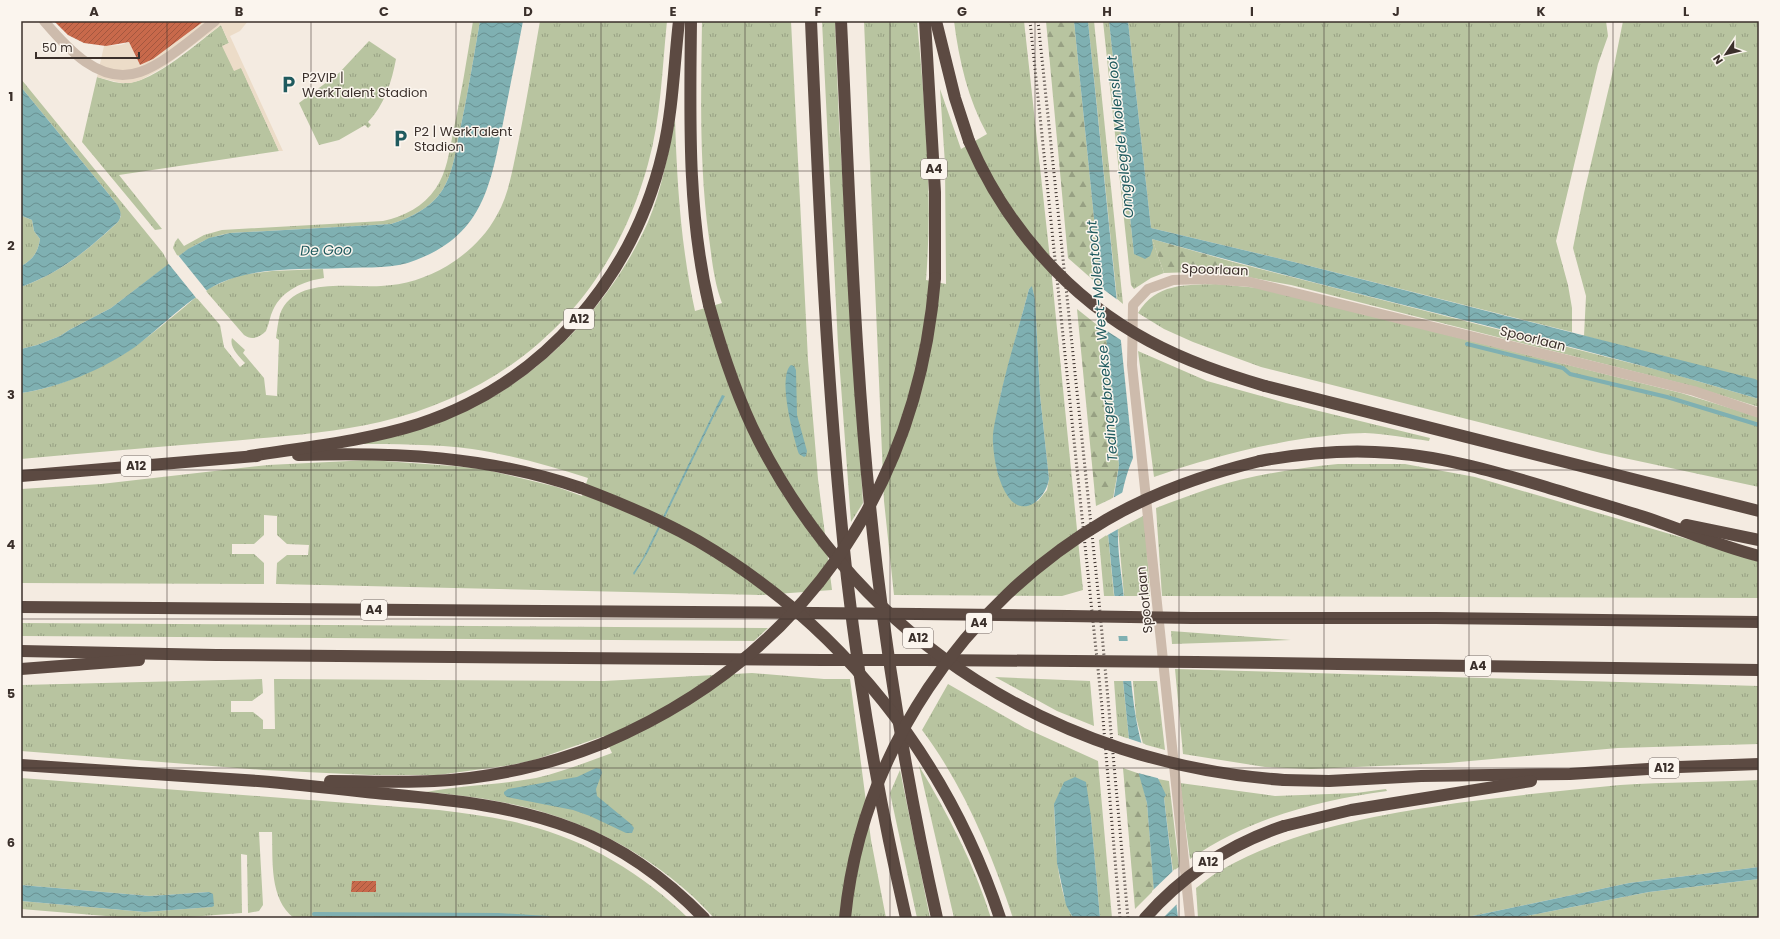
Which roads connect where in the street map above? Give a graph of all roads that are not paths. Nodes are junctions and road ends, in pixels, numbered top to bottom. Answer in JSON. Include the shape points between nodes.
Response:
{"nodes":[{"id":1,"x":44,"y":21,"type":"edge"},
{"id":2,"x":215,"y":21,"type":"edge"},
{"id":3,"x":679,"y":21,"type":"edge"},
{"id":4,"x":691,"y":21,"type":"edge"},
{"id":5,"x":811,"y":21,"type":"edge"},
{"id":6,"x":841,"y":21,"type":"edge"},
{"id":7,"x":925,"y":21,"type":"edge"},
{"id":8,"x":936,"y":21,"type":"edge"},
{"id":9,"x":1759,"y":412,"type":"edge"},
{"id":10,"x":250,"y":456,"type":"junction"},
{"id":11,"x":21,"y":476,"type":"edge"},
{"id":12,"x":1759,"y":511,"type":"edge"},
{"id":13,"x":1642,"y":516,"type":"junction"},
{"id":14,"x":1759,"y":540,"type":"edge"},
{"id":15,"x":1759,"y":556,"type":"edge"},
{"id":16,"x":21,"y":607,"type":"edge"},
{"id":17,"x":1759,"y":622,"type":"edge"},
{"id":18,"x":21,"y":651,"type":"edge"},
{"id":19,"x":216,"y":655,"type":"junction"},
{"id":20,"x":21,"y":669,"type":"edge"},
{"id":21,"x":1759,"y":670,"type":"edge"},
{"id":22,"x":1759,"y":764,"type":"edge"},
{"id":23,"x":21,"y":765,"type":"edge"},
{"id":24,"x":1570,"y":774,"type":"junction"},
{"id":25,"x":259,"y":781,"type":"junction"},
{"id":26,"x":704,"y":918,"type":"edge"},
{"id":27,"x":845,"y":918,"type":"edge"},
{"id":28,"x":906,"y":918,"type":"edge"},
{"id":29,"x":937,"y":918,"type":"edge"},
{"id":30,"x":1000,"y":918,"type":"edge"},
{"id":31,"x":1145,"y":918,"type":"edge"},
{"id":32,"x":1190,"y":918,"type":"edge"}],
"edges":[{"from":1,"to":2,"type":"street","via":[[82,60],[102,71],[130,75],[148,69]]},
{"from":3,"to":10,"type":"highway","number":"A12","via":[[666,134],[646,208],[629,247],[614,272],[593,302],[566,332],[512,378],[475,400],[438,417],[371,436]]},
{"from":4,"to":24,"type":"highway","number":"A12","bridge":true,"via":[[690,138],[696,236],[709,305],[723,352],[759,441],[792,497],[845,566],[887,611],[953,664],[991,690],[1035,714],[1090,739],[1184,767],[1231,776],[1329,781],[1421,776]]},
{"from":5,"to":28,"type":"highway","via":[[831,393],[848,579],[869,729]]},
{"from":6,"to":29,"type":"highway","number":"A12","via":[[858,356],[876,568],[904,755]]},
{"from":7,"to":25,"type":"highway","number":"A4","bridge":true,"via":[[935,192],[935,278],[925,354],[906,424],[876,495],[837,559],[793,612],[735,667],[702,691],[646,724],[568,756],[492,775],[423,782]]},
{"from":8,"to":12,"type":"highway","bridge":true,"via":[[955,98],[969,141],[988,180],[1013,219],[1039,253],[1080,294],[1112,319],[1155,345],[1203,366],[1265,386]]},
{"from":9,"to":32,"type":"street","name":"Spoorlaan","via":[[1694,391],[1250,282],[1173,280],[1148,289],[1133,305],[1132,365]]},
{"from":10,"to":11,"type":"highway","number":"A12"},
{"from":10,"to":30,"type":"highway","number":"A12","bridge":true,"via":[[366,453],[417,455],[491,465],[581,488],[666,524],[721,556],[779,596],[804,618],[867,680],[895,715],[944,788],[976,853]]},
{"from":13,"to":14,"type":"highway","number":"A4"},
{"from":13,"to":15,"type":"highway","number":"A4"},
{"from":13,"to":27,"type":"highway","number":"A4","bridge":true,"via":[[1486,470],[1417,456],[1342,451],[1260,461],[1185,483],[1142,502],[1107,520],[1042,564],[983,618],[933,682],[911,716],[876,790],[852,875]]},
{"from":16,"to":17,"type":"highway","number":"A4","bridge":true},
{"from":18,"to":19,"type":"highway","number":"A4"},
{"from":19,"to":20,"type":"highway","number":"A4"},
{"from":19,"to":21,"type":"highway","number":"A4","bridge":true,"via":[[1196,662]]},
{"from":22,"to":24,"type":"highway","number":"A12"},
{"from":23,"to":25,"type":"highway","number":"A4"},
{"from":24,"to":31,"type":"highway","number":"A12","bridge":true,"via":[[1358,808],[1284,826],[1248,840],[1212,859],[1177,886]]},
{"from":25,"to":26,"type":"highway","number":"A4","via":[[477,804],[551,820],[583,832],[628,856],[673,889]]}]}
